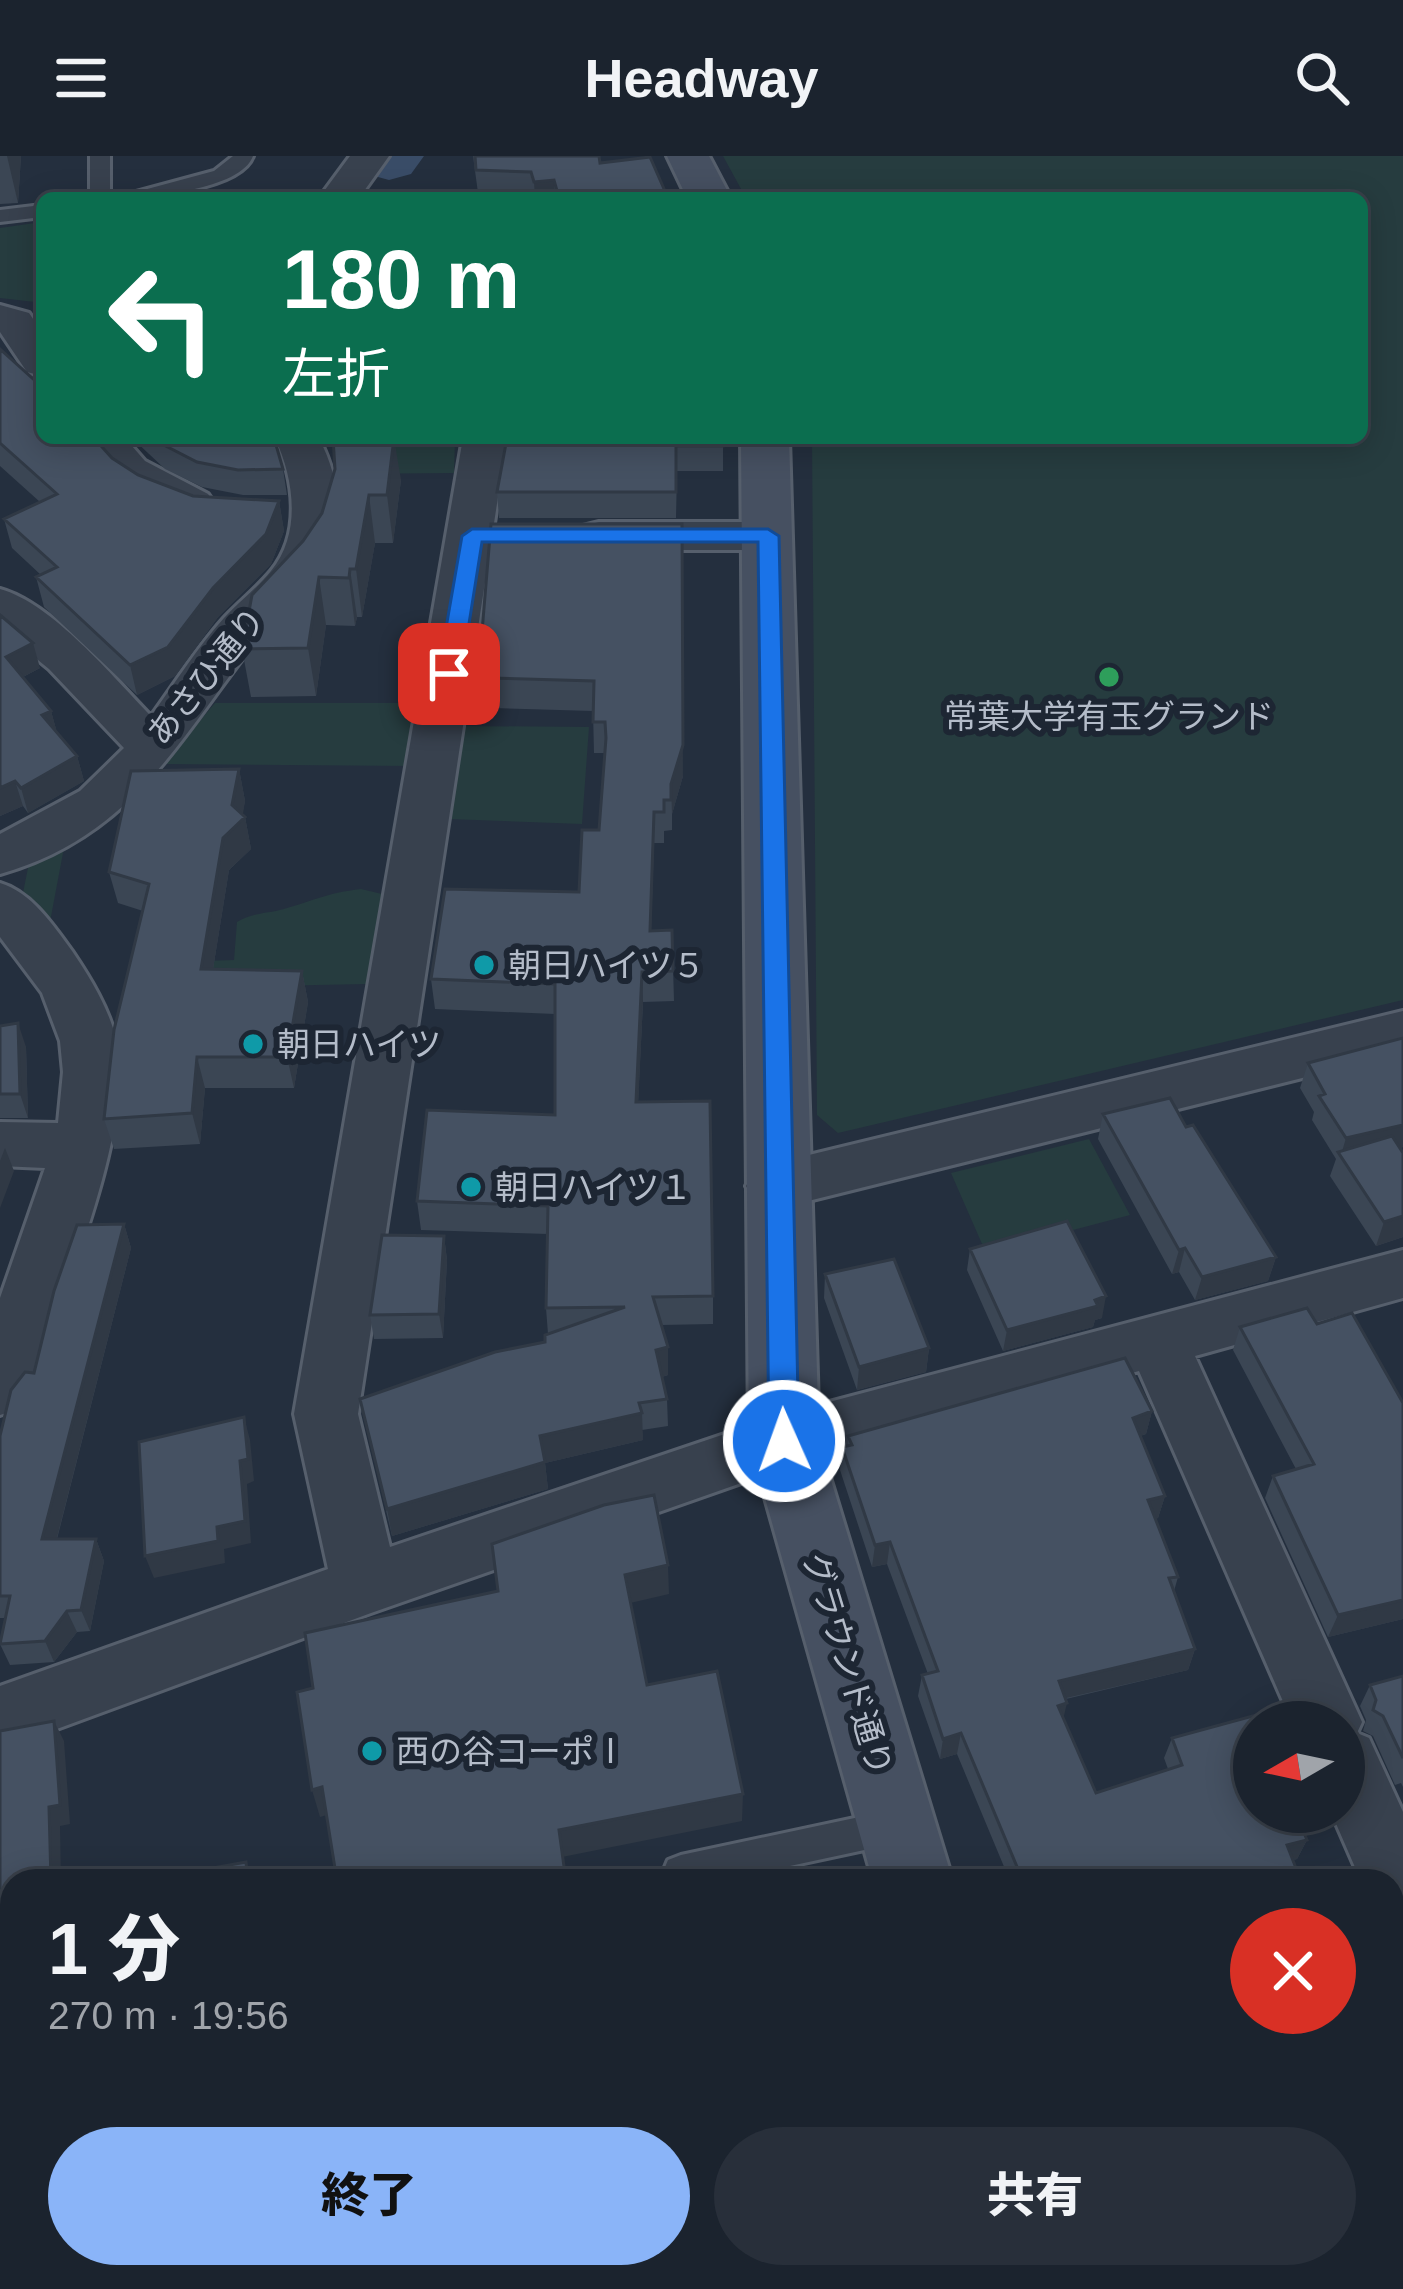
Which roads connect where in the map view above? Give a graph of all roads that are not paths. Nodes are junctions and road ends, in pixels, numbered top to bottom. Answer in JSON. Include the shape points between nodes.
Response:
{"nodes":[{"id":1,"x":100,"y":156,"type":"edge"},
{"id":2,"x":243,"y":156,"type":"edge"},
{"id":3,"x":370,"y":156,"type":"edge"},
{"id":4,"x":688,"y":156,"type":"edge"},
{"id":5,"x":100,"y":192,"type":"edge"},
{"id":6,"x":149,"y":192,"type":"edge"},
{"id":7,"x":343,"y":192,"type":"edge"},
{"id":8,"x":707,"y":192,"type":"edge"},
{"id":9,"x":36,"y":212,"type":"edge"},
{"id":10,"x":0,"y":216,"type":"edge"},
{"id":11,"x":0,"y":318,"type":"edge"},
{"id":12,"x":36,"y":354,"type":"edge"},
{"id":13,"x":107,"y":444,"type":"edge"},
{"id":14,"x":300,"y":444,"type":"edge"},
{"id":15,"x":487,"y":444,"type":"edge"},
{"id":16,"x":765,"y":444,"type":"edge"},
{"id":17,"x":269,"y":512,"type":"junction"},
{"id":18,"x":518,"y":536,"type":"junction"},
{"id":19,"x":768,"y":536,"type":"junction"},
{"id":20,"x":0,"y":605,"type":"edge"},
{"id":21,"x":150,"y":746,"type":"junction"},
{"id":22,"x":0,"y":856,"type":"edge"},
{"id":23,"x":0,"y":902,"type":"edge"},
{"id":24,"x":1398,"y":1043,"type":"edge"},
{"id":25,"x":0,"y":1144,"type":"edge"},
{"id":26,"x":82,"y":1146,"type":"junction"},
{"id":27,"x":776,"y":1186,"type":"junction"},
{"id":28,"x":1403,"y":1274,"type":"edge"},
{"id":29,"x":1158,"y":1344,"type":"junction"},
{"id":30,"x":0,"y":1389,"type":"edge"},
{"id":31,"x":784,"y":1441,"type":"junction"},
{"id":32,"x":364,"y":1585,"type":"junction"},
{"id":33,"x":1318,"y":1701,"type":"edge"},
{"id":34,"x":0,"y":1718,"type":"edge"},
{"id":35,"x":1365,"y":1808,"type":"edge"},
{"id":36,"x":905,"y":1854,"type":"edge"},
{"id":37,"x":718,"y":1869,"type":"edge"},
{"id":38,"x":1392,"y":1869,"type":"edge"}],
"edges":[{"from":1,"to":5,"type":"lane"},
{"from":2,"to":6,"type":"lane","via":[[220,175]]},
{"from":3,"to":7,"type":"street"},
{"from":4,"to":8,"type":"street"},
{"from":9,"to":10,"type":"lane"},
{"from":11,"to":12,"type":"street","via":[[14,322]]},
{"from":13,"to":17,"type":"street","via":[[129,471],[174,496]]},
{"from":14,"to":17,"type":"street","name":"あさひ通り","via":[[313,469]]},
{"from":15,"to":18,"type":"street"},
{"from":16,"to":19,"type":"street","name":"グラウンド通り"},
{"from":17,"to":21,"type":"street","name":"あさひ通り","via":[[295,570]]},
{"from":18,"to":19,"type":"street"},
{"from":18,"to":32,"type":"street","via":[[326,1414]]},
{"from":19,"to":27,"type":"street","name":"グラウンド通り"},
{"from":20,"to":21,"type":"street","via":[[66,658]]},
{"from":21,"to":22,"type":"street","name":"あさひ通り","via":[[98,803]]},
{"from":23,"to":26,"type":"street","via":[[54,962],[82,1014],[94,1075]]},
{"from":24,"to":27,"type":"street"},
{"from":25,"to":26,"type":"street"},
{"from":26,"to":30,"type":"street"},
{"from":27,"to":31,"type":"street","name":"グラウンド通り"},
{"from":28,"to":29,"type":"street"},
{"from":29,"to":31,"type":"street"},
{"from":29,"to":33,"type":"street"},
{"from":31,"to":32,"type":"street"},
{"from":31,"to":36,"type":"street","name":"グラウンド通り"},
{"from":32,"to":34,"type":"street"},
{"from":35,"to":38,"type":"street"},
{"from":36,"to":37,"type":"lane"}]}
